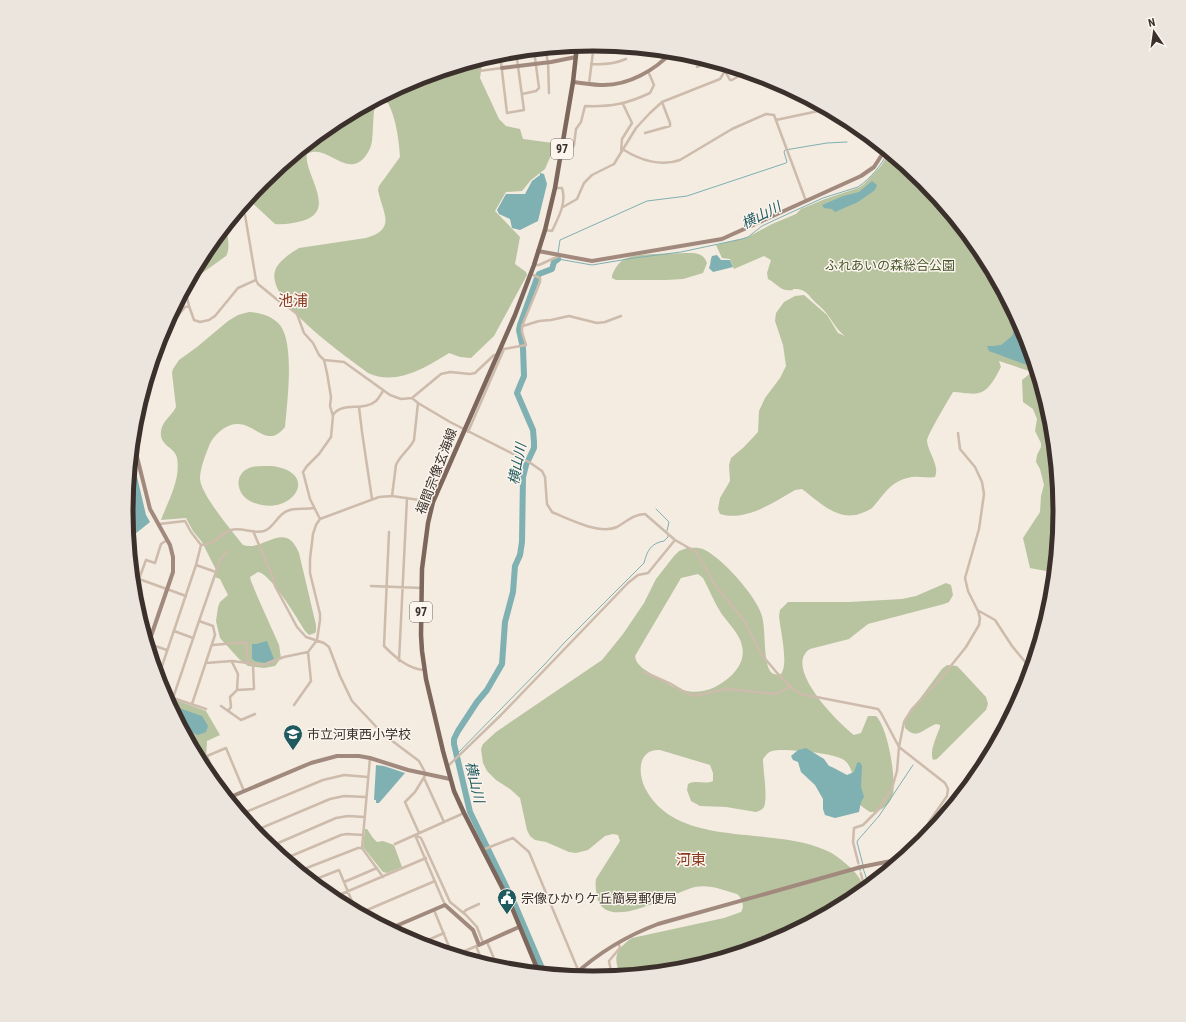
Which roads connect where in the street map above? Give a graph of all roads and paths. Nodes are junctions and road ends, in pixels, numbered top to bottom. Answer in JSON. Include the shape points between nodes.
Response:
{"nodes":[{"id":1,"x":593,"y":51,"type":"edge"},
{"id":2,"x":576,"y":52,"type":"edge"},
{"id":3,"x":546,"y":54,"type":"edge"},
{"id":4,"x":535,"y":55,"type":"edge"},
{"id":5,"x":576,"y":57,"type":"junction"},
{"id":6,"x":667,"y":57,"type":"edge"},
{"id":7,"x":517,"y":58,"type":"edge"},
{"id":8,"x":626,"y":59,"type":"dead end"},
{"id":9,"x":501,"y":60,"type":"edge"},
{"id":10,"x":548,"y":62,"type":"junction"},
{"id":11,"x":536,"y":64,"type":"junction"},
{"id":12,"x":591,"y":64,"type":"junction"},
{"id":13,"x":702,"y":65,"type":"edge"},
{"id":14,"x":518,"y":66,"type":"junction"},
{"id":15,"x":697,"y":67,"type":"dead end"},
{"id":16,"x":502,"y":68,"type":"junction"},
{"id":17,"x":479,"y":71,"type":"dead end"},
{"id":18,"x":648,"y":71,"type":"junction"},
{"id":19,"x":725,"y":71,"type":"joint"},
{"id":20,"x":741,"y":75,"type":"edge"},
{"id":21,"x":573,"y":82,"type":"junction"},
{"id":22,"x":589,"y":84,"type":"junction"},
{"id":23,"x":549,"y":93,"type":"dead end"},
{"id":24,"x":522,"y":94,"type":"junction"},
{"id":25,"x":662,"y":102,"type":"junction"},
{"id":26,"x":623,"y":104,"type":"junction"},
{"id":27,"x":819,"y":111,"type":"edge"},
{"id":28,"x":776,"y":120,"type":"junction"},
{"id":29,"x":645,"y":133,"type":"dead end"},
{"id":30,"x":562,"y":148,"type":"junction"},
{"id":31,"x":624,"y":150,"type":"junction"},
{"id":32,"x":621,"y":153,"type":"junction"},
{"id":33,"x":883,"y":154,"type":"edge"},
{"id":34,"x":555,"y":188,"type":"junction"},
{"id":35,"x":806,"y":201,"type":"junction"},
{"id":36,"x":563,"y":207,"type":"junction"},
{"id":37,"x":243,"y":213,"type":"edge"},
{"id":38,"x":545,"y":230,"type":"junction"},
{"id":39,"x":538,"y":251,"type":"junction"},
{"id":40,"x":560,"y":256,"type":"junction"},
{"id":41,"x":534,"y":265,"type":"junction"},
{"id":42,"x":531,"y":274,"type":"junction"},
{"id":43,"x":256,"y":280,"type":"junction"},
{"id":44,"x":187,"y":296,"type":"edge"},
{"id":45,"x":189,"y":306,"type":"junction"},
{"id":46,"x":176,"y":316,"type":"edge"},
{"id":47,"x":621,"y":316,"type":"dead end"},
{"id":48,"x":522,"y":326,"type":"junction"},
{"id":49,"x":503,"y":348,"type":"junction"},
{"id":50,"x":498,"y":354,"type":"junction"},
{"id":51,"x":324,"y":360,"type":"junction"},
{"id":52,"x":383,"y":391,"type":"junction"},
{"id":53,"x":412,"y":398,"type":"junction"},
{"id":54,"x":418,"y":403,"type":"junction"},
{"id":55,"x":359,"y":407,"type":"junction"},
{"id":56,"x":333,"y":416,"type":"junction"},
{"id":57,"x":466,"y":431,"type":"junction"},
{"id":58,"x":958,"y":434,"type":"dead end"},
{"id":59,"x":137,"y":456,"type":"edge"},
{"id":60,"x":392,"y":496,"type":"junction"},
{"id":61,"x":407,"y":498,"type":"junction"},
{"id":62,"x":372,"y":499,"type":"junction"},
{"id":63,"x":433,"y":502,"type":"junction"},
{"id":64,"x":314,"y":508,"type":"junction"},
{"id":65,"x":320,"y":519,"type":"junction"},
{"id":66,"x":158,"y":524,"type":"junction"},
{"id":67,"x":253,"y":531,"type":"junction"},
{"id":68,"x":389,"y":532,"type":"dead end"},
{"id":69,"x":167,"y":540,"type":"junction"},
{"id":70,"x":675,"y":540,"type":"junction"},
{"id":71,"x":201,"y":545,"type":"junction"},
{"id":72,"x":227,"y":551,"type":"dead end"},
{"id":73,"x":196,"y":565,"type":"junction"},
{"id":74,"x":216,"y":572,"type":"junction"},
{"id":75,"x":371,"y":586,"type":"dead end"},
{"id":76,"x":387,"y":586,"type":"junction"},
{"id":77,"x":402,"y":587,"type":"junction"},
{"id":78,"x":422,"y":588,"type":"junction"},
{"id":79,"x":167,"y":589,"type":"junction"},
{"id":80,"x":186,"y":596,"type":"junction"},
{"id":81,"x":978,"y":611,"type":"junction"},
{"id":82,"x":199,"y":621,"type":"junction"},
{"id":83,"x":174,"y":631,"type":"junction"},
{"id":84,"x":152,"y":633,"type":"joint"},
{"id":85,"x":151,"y":636,"type":"edge"},
{"id":86,"x":193,"y":638,"type":"junction"},
{"id":87,"x":317,"y":640,"type":"junction"},
{"id":88,"x":212,"y":645,"type":"junction"},
{"id":89,"x":153,"y":646,"type":"edge"},
{"id":90,"x":167,"y":650,"type":"junction"},
{"id":91,"x":308,"y":652,"type":"junction"},
{"id":92,"x":232,"y":661,"type":"junction"},
{"id":93,"x":399,"y":661,"type":"junction"},
{"id":94,"x":206,"y":663,"type":"junction"},
{"id":95,"x":248,"y":663,"type":"junction"},
{"id":96,"x":253,"y":664,"type":"junction"},
{"id":97,"x":1027,"y":664,"type":"edge"},
{"id":98,"x":161,"y":669,"type":"edge"},
{"id":99,"x":424,"y":670,"type":"junction"},
{"id":100,"x":644,"y":672,"type":"dead end"},
{"id":101,"x":791,"y":686,"type":"junction"},
{"id":102,"x":237,"y":690,"type":"junction"},
{"id":103,"x":173,"y":698,"type":"joint"},
{"id":104,"x":192,"y":704,"type":"junction"},
{"id":105,"x":294,"y":705,"type":"dead end"},
{"id":106,"x":221,"y":706,"type":"dead end"},
{"id":107,"x":206,"y":709,"type":"dead end"},
{"id":108,"x":228,"y":711,"type":"junction"},
{"id":109,"x":255,"y":714,"type":"dead end"},
{"id":110,"x":899,"y":747,"type":"junction"},
{"id":111,"x":370,"y":758,"type":"junction"},
{"id":112,"x":210,"y":765,"type":"edge"},
{"id":113,"x":447,"y":767,"type":"junction"},
{"id":114,"x":425,"y":776,"type":"junction"},
{"id":115,"x":368,"y":777,"type":"junction"},
{"id":116,"x":450,"y":779,"type":"junction"},
{"id":117,"x":244,"y":791,"type":"junction"},
{"id":118,"x":232,"y":796,"type":"edge"},
{"id":119,"x":366,"y":797,"type":"junction"},
{"id":120,"x":245,"y":812,"type":"edge"},
{"id":121,"x":464,"y":813,"type":"junction"},
{"id":122,"x":364,"y":817,"type":"junction"},
{"id":123,"x":444,"y":822,"type":"junction"},
{"id":124,"x":930,"y":823,"type":"edge"},
{"id":125,"x":261,"y":828,"type":"edge"},
{"id":126,"x":419,"y":833,"type":"junction"},
{"id":127,"x":362,"y":835,"type":"junction"},
{"id":128,"x":415,"y":835,"type":"junction"},
{"id":129,"x":276,"y":844,"type":"edge"},
{"id":130,"x":395,"y":844,"type":"dead end"},
{"id":131,"x":362,"y":848,"type":"junction"},
{"id":132,"x":482,"y":850,"type":"junction"},
{"id":133,"x":290,"y":857,"type":"edge"},
{"id":134,"x":426,"y":858,"type":"junction"},
{"id":135,"x":891,"y":861,"type":"edge"},
{"id":136,"x":858,"y":862,"type":"tunnel mouth"},
{"id":137,"x":377,"y":868,"type":"junction"},
{"id":138,"x":305,"y":869,"type":"edge"},
{"id":139,"x":861,"y":874,"type":"tunnel mouth"},
{"id":140,"x":383,"y":877,"type":"junction"},
{"id":141,"x":317,"y":879,"type":"edge"},
{"id":142,"x":435,"y":881,"type":"junction"},
{"id":143,"x":344,"y":882,"type":"junction"},
{"id":144,"x":863,"y":883,"type":"edge"},
{"id":145,"x":348,"y":891,"type":"junction"},
{"id":146,"x":340,"y":895,"type":"edge"},
{"id":147,"x":353,"y":903,"type":"edge"},
{"id":148,"x":479,"y":904,"type":"dead end"},
{"id":149,"x":445,"y":905,"type":"junction"},
{"id":150,"x":433,"y":910,"type":"junction"},
{"id":151,"x":366,"y":911,"type":"edge"},
{"id":152,"x":463,"y":913,"type":"junction"},
{"id":153,"x":395,"y":926,"type":"edge"},
{"id":154,"x":519,"y":927,"type":"junction"},
{"id":155,"x":444,"y":933,"type":"junction"},
{"id":156,"x":428,"y":940,"type":"edge"},
{"id":157,"x":618,"y":943,"type":"junction"},
{"id":158,"x":481,"y":944,"type":"junction"},
{"id":159,"x":450,"y":948,"type":"edge"},
{"id":160,"x":462,"y":952,"type":"edge"},
{"id":161,"x":482,"y":957,"type":"edge"},
{"id":162,"x":492,"y":959,"type":"edge"},
{"id":163,"x":537,"y":967,"type":"edge"},
{"id":164,"x":611,"y":970,"type":"edge"},
{"id":165,"x":578,"y":971,"type":"joint"}],
"edges":[{"from":1,"to":12,"type":"street"},
{"from":2,"to":5,"type":"main road","name":"福間宗像玄海線","number":"97"},
{"from":3,"to":10,"type":"street"},
{"from":4,"to":11,"type":"street"},
{"from":5,"to":10,"type":"street"},
{"from":5,"to":21,"type":"main road","name":"福間宗像玄海線","number":"97"},
{"from":6,"to":18,"type":"street"},
{"from":7,"to":14,"type":"street"},
{"from":8,"to":12,"type":"street","via":[[603,65]]},
{"from":9,"to":16,"type":"street"},
{"from":10,"to":11,"type":"street"},
{"from":10,"to":23,"type":"street"},
{"from":11,"to":14,"type":"street"},
{"from":11,"to":24,"type":"street","via":[[539,88]]},
{"from":12,"to":22,"type":"street"},
{"from":13,"to":15,"type":"street"},
{"from":14,"to":16,"type":"street"},
{"from":14,"to":24,"type":"street"},
{"from":16,"to":17,"type":"street"},
{"from":16,"to":24,"type":"street","via":[[507,113],[524,110]]},
{"from":18,"to":22,"type":"street","via":[[617,83]]},
{"from":18,"to":26,"type":"street","via":[[654,85],[650,93]]},
{"from":19,"to":20,"type":"street","via":[[730,80]]},
{"from":19,"to":25,"type":"street","via":[[720,79]]},
{"from":21,"to":22,"type":"street"},
{"from":21,"to":30,"type":"main road","name":"福間宗像玄海線","number":"97"},
{"from":25,"to":29,"type":"street","via":[[670,126]]},
{"from":25,"to":31,"type":"street","via":[[636,128]]},
{"from":26,"to":30,"type":"street","via":[[585,106],[581,122],[576,129],[574,146]]},
{"from":26,"to":32,"type":"street","via":[[632,122],[622,139]]},
{"from":27,"to":28,"type":"street"},
{"from":28,"to":31,"type":"street","via":[[774,115],[766,114],[732,129],[674,162],[652,162]]},
{"from":28,"to":35,"type":"street"},
{"from":30,"to":34,"type":"main road","name":"福間宗像玄海線","number":"97"},
{"from":31,"to":32,"type":"street"},
{"from":32,"to":36,"type":"street","via":[[614,164],[587,178],[577,199]]},
{"from":33,"to":35,"type":"street","via":[[869,171]]},
{"from":34,"to":36,"type":"street","via":[[562,188]]},
{"from":34,"to":38,"type":"main road","name":"福間宗像玄海線","number":"97"},
{"from":35,"to":40,"type":"street","via":[[722,240],[592,261]]},
{"from":36,"to":38,"type":"street","via":[[552,231]]},
{"from":37,"to":43,"type":"street"},
{"from":38,"to":39,"type":"main road","name":"福間宗像玄海線","number":"97"},
{"from":39,"to":40,"type":"street"},
{"from":39,"to":41,"type":"main road","name":"福間宗像玄海線","number":"97"},
{"from":40,"to":41,"type":"street"},
{"from":41,"to":42,"type":"main road","name":"福間宗像玄海線","number":"97"},
{"from":42,"to":48,"type":"street","via":[[540,278],[540,282]]},
{"from":42,"to":49,"type":"main road","name":"福間宗像玄海線","number":"97"},
{"from":43,"to":45,"type":"street","via":[[238,288],[209,320],[194,320]]},
{"from":43,"to":51,"type":"street","via":[[295,312],[304,333]]},
{"from":44,"to":45,"type":"street"},
{"from":45,"to":46,"type":"street"},
{"from":47,"to":48,"type":"street","via":[[597,323],[569,316]]},
{"from":48,"to":49,"type":"street","via":[[526,345]]},
{"from":49,"to":50,"type":"main road","name":"福間宗像玄海線","number":"97"},
{"from":49,"to":57,"type":"street"},
{"from":50,"to":53,"type":"street","via":[[475,373],[442,374]]},
{"from":50,"to":57,"type":"main road","name":"福間宗像玄海線","number":"97"},
{"from":51,"to":52,"type":"street","via":[[344,362]]},
{"from":51,"to":56,"type":"street"},
{"from":52,"to":53,"type":"street","via":[[398,398]]},
{"from":52,"to":55,"type":"street","via":[[377,400]]},
{"from":53,"to":54,"type":"street"},
{"from":54,"to":57,"type":"street"},
{"from":54,"to":60,"type":"street","via":[[414,440],[396,464]]},
{"from":55,"to":56,"type":"street","via":[[340,409]]},
{"from":55,"to":62,"type":"street"},
{"from":56,"to":64,"type":"street","via":[[331,437],[303,472]]},
{"from":57,"to":63,"type":"main road","name":"福間宗像玄海線","number":"97"},
{"from":57,"to":70,"type":"street","via":[[542,471],[545,477],[547,504],[552,512],[589,527],[610,529],[635,516],[645,514]]},
{"from":58,"to":81,"type":"street","via":[[960,449],[975,467],[984,494],[979,530],[966,578],[968,591]]},
{"from":59,"to":66,"type":"street","via":[[150,509]]},
{"from":60,"to":61,"type":"street"},
{"from":60,"to":62,"type":"street"},
{"from":61,"to":63,"type":"street"},
{"from":61,"to":77,"type":"street"},
{"from":62,"to":65,"type":"street"},
{"from":63,"to":78,"type":"main road","name":"福間宗像玄海線","number":"97","via":[[424,552]]},
{"from":64,"to":65,"type":"street"},
{"from":64,"to":67,"type":"street","via":[[288,510],[279,516],[270,528]]},
{"from":65,"to":87,"type":"street","via":[[313,534],[310,559],[310,579],[320,614]]},
{"from":66,"to":69,"type":"street"},
{"from":66,"to":71,"type":"street","via":[[185,521]]},
{"from":67,"to":71,"type":"street","via":[[228,531],[215,541]]},
{"from":67,"to":87,"type":"street","via":[[275,586],[293,621],[306,637]]},
{"from":68,"to":76,"type":"street"},
{"from":69,"to":79,"type":"street","via":[[174,561]]},
{"from":69,"to":79,"type":"street","via":[[161,544],[155,563],[146,560],[139,579]]},
{"from":70,"to":101,"type":"street","via":[[696,552],[715,586],[746,624],[761,654]]},
{"from":70,"to":113,"type":"street","via":[[648,574],[638,575],[628,583],[501,715]]},
{"from":71,"to":73,"type":"street"},
{"from":72,"to":74,"type":"street","via":[[220,560]]},
{"from":73,"to":74,"type":"street"},
{"from":73,"to":80,"type":"street"},
{"from":74,"to":82,"type":"street"},
{"from":75,"to":76,"type":"street"},
{"from":76,"to":77,"type":"street"},
{"from":76,"to":93,"type":"street","via":[[384,646]]},
{"from":77,"to":78,"type":"street"},
{"from":77,"to":93,"type":"street"},
{"from":78,"to":99,"type":"main road","name":"福間宗像玄海線","number":"97","via":[[421,635]]},
{"from":79,"to":80,"type":"street"},
{"from":79,"to":84,"type":"street"},
{"from":80,"to":83,"type":"street"},
{"from":81,"to":97,"type":"street","via":[[995,620]]},
{"from":81,"to":110,"type":"street","via":[[979,624],[972,638],[942,677],[912,709],[904,722]]},
{"from":82,"to":86,"type":"street"},
{"from":82,"to":88,"type":"street","via":[[213,626],[215,636]]},
{"from":83,"to":86,"type":"street"},
{"from":83,"to":90,"type":"street"},
{"from":84,"to":85,"type":"street"},
{"from":86,"to":103,"type":"street"},
{"from":87,"to":91,"type":"street"},
{"from":87,"to":114,"type":"street","via":[[329,647],[352,701],[383,734],[419,761]]},
{"from":88,"to":94,"type":"street"},
{"from":88,"to":95,"type":"street","via":[[246,642]]},
{"from":89,"to":90,"type":"street"},
{"from":90,"to":98,"type":"street"},
{"from":91,"to":96,"type":"street","via":[[266,664]]},
{"from":91,"to":105,"type":"street","via":[[311,681]]},
{"from":92,"to":94,"type":"street"},
{"from":92,"to":95,"type":"street"},
{"from":92,"to":102,"type":"street","via":[[238,674]]},
{"from":93,"to":99,"type":"street"},
{"from":94,"to":104,"type":"street"},
{"from":95,"to":96,"type":"street"},
{"from":96,"to":102,"type":"street","via":[[254,689]]},
{"from":99,"to":113,"type":"main road","name":"福間宗像玄海線","number":"97"},
{"from":100,"to":101,"type":"street","via":[[694,696],[726,689],[776,694]]},
{"from":101,"to":110,"type":"street","via":[[801,694],[878,709]]},
{"from":102,"to":108,"type":"street","via":[[230,697],[231,706]]},
{"from":103,"to":104,"type":"street"},
{"from":104,"to":107,"type":"street"},
{"from":106,"to":108,"type":"street"},
{"from":108,"to":109,"type":"street","via":[[241,720]]},
{"from":110,"to":124,"type":"street","via":[[945,783],[948,790]]},
{"from":110,"to":136,"type":"street","via":[[897,771],[892,788],[878,810],[863,825],[854,828],[853,842]]},
{"from":111,"to":114,"type":"street"},
{"from":111,"to":115,"type":"street"},
{"from":111,"to":117,"type":"street","via":[[349,755],[326,758]]},
{"from":112,"to":117,"type":"street","via":[[207,756],[226,748]]},
{"from":113,"to":116,"type":"main road","name":"福間宗像玄海線","number":"97"},
{"from":114,"to":116,"type":"street"},
{"from":114,"to":123,"type":"street"},
{"from":114,"to":126,"type":"street","via":[[405,802]]},
{"from":115,"to":119,"type":"street"},
{"from":115,"to":120,"type":"street","via":[[344,776],[323,780]]},
{"from":116,"to":121,"type":"main road","name":"福間宗像玄海線","number":"97"},
{"from":117,"to":118,"type":"street"},
{"from":119,"to":122,"type":"street"},
{"from":119,"to":125,"type":"street","via":[[344,796],[330,799]]},
{"from":121,"to":123,"type":"street"},
{"from":121,"to":132,"type":"main road","name":"福間宗像玄海線","number":"97"},
{"from":122,"to":127,"type":"street"},
{"from":122,"to":129,"type":"street","via":[[336,818]]},
{"from":123,"to":126,"type":"street"},
{"from":126,"to":128,"type":"street"},
{"from":127,"to":131,"type":"street"},
{"from":127,"to":133,"type":"street","via":[[341,835]]},
{"from":128,"to":130,"type":"street"},
{"from":128,"to":134,"type":"street"},
{"from":128,"to":152,"type":"street","via":[[421,838],[450,902]]},
{"from":131,"to":137,"type":"street"},
{"from":131,"to":138,"type":"street"},
{"from":132,"to":154,"type":"main road","name":"福間宗像玄海線","number":"97","via":[[510,903]]},
{"from":132,"to":165,"type":"street","via":[[513,838],[529,852]]},
{"from":134,"to":140,"type":"street"},
{"from":134,"to":142,"type":"street"},
{"from":135,"to":157,"type":"street","via":[[668,921]]},
{"from":137,"to":140,"type":"street"},
{"from":137,"to":143,"type":"street"},
{"from":139,"to":144,"type":"street"},
{"from":140,"to":145,"type":"street"},
{"from":141,"to":143,"type":"street","via":[[339,870]]},
{"from":142,"to":149,"type":"street"},
{"from":142,"to":151,"type":"street"},
{"from":143,"to":145,"type":"street"},
{"from":145,"to":146,"type":"street"},
{"from":145,"to":147,"type":"street"},
{"from":148,"to":152,"type":"street"},
{"from":149,"to":150,"type":"street"},
{"from":149,"to":158,"type":"street","via":[[473,930]]},
{"from":150,"to":153,"type":"street"},
{"from":150,"to":155,"type":"street"},
{"from":152,"to":158,"type":"street","via":[[477,928]]},
{"from":154,"to":158,"type":"street"},
{"from":154,"to":163,"type":"main road","name":"福間宗像玄海線","number":"97"},
{"from":155,"to":156,"type":"street"},
{"from":155,"to":159,"type":"street"},
{"from":157,"to":164,"type":"street","via":[[620,947],[609,961]]},
{"from":157,"to":165,"type":"street"},
{"from":158,"to":160,"type":"street"},
{"from":158,"to":161,"type":"street"},
{"from":158,"to":162,"type":"street"}]}
